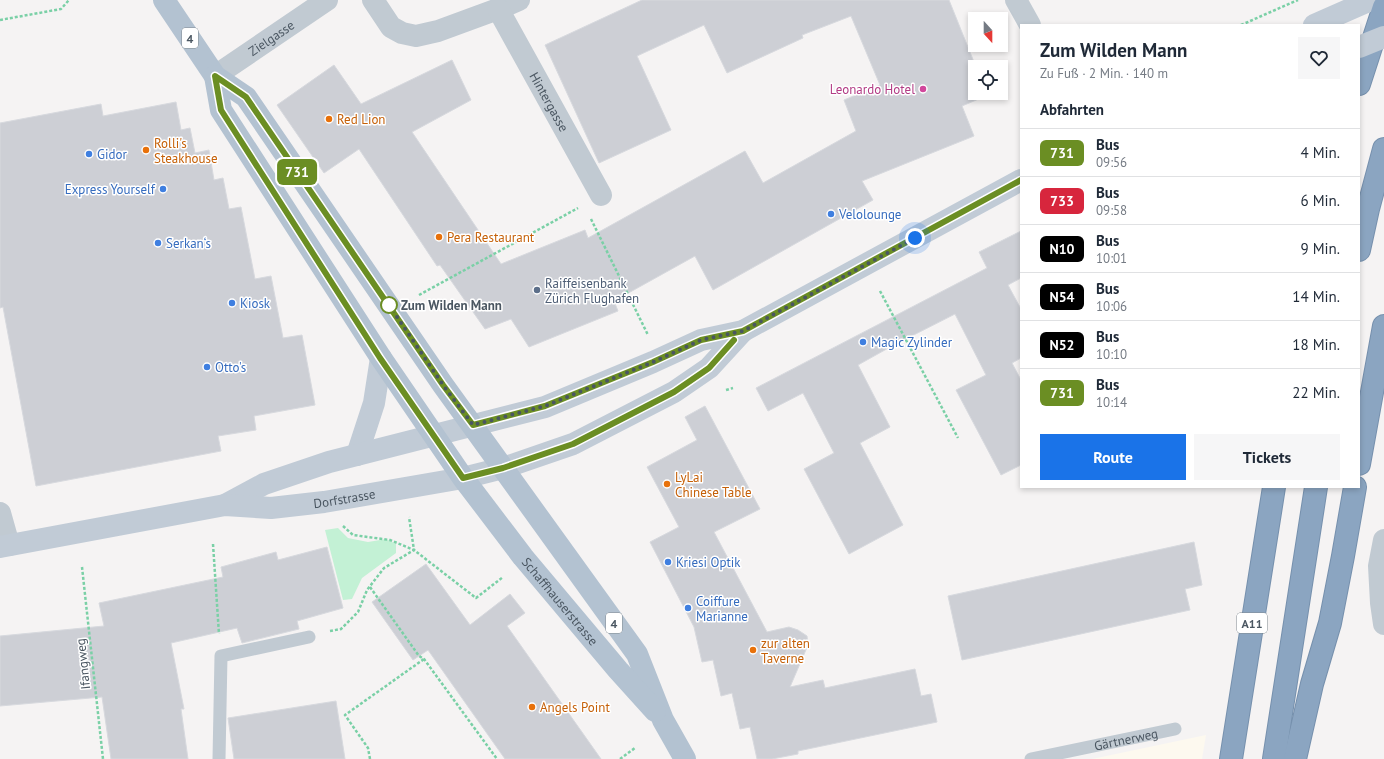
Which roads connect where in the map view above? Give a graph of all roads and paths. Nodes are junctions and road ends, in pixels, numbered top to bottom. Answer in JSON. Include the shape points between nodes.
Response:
{"nodes":[{"id":1,"x":69,"y":0,"type":"edge"},
{"id":2,"x":164,"y":0,"type":"edge"},
{"id":3,"x":327,"y":0,"type":"edge"},
{"id":4,"x":373,"y":0,"type":"edge"},
{"id":5,"x":519,"y":0,"type":"edge"},
{"id":6,"x":1016,"y":0,"type":"edge"},
{"id":7,"x":1298,"y":0,"type":"edge"},
{"id":8,"x":1371,"y":0,"type":"edge"},
{"id":9,"x":1384,"y":6,"type":"edge"},
{"id":10,"x":498,"y":9,"type":"junction"},
{"id":11,"x":0,"y":20,"type":"edge"},
{"id":12,"x":1029,"y":24,"type":"edge"},
{"id":13,"x":1243,"y":24,"type":"edge"},
{"id":14,"x":1316,"y":24,"type":"edge"},
{"id":15,"x":1384,"y":37,"type":"edge"},
{"id":16,"x":1360,"y":47,"type":"edge"},
{"id":17,"x":215,"y":76,"type":"junction"},
{"id":18,"x":1360,"y":81,"type":"edge"},
{"id":19,"x":1384,"y":149,"type":"edge"},
{"id":20,"x":1020,"y":181,"type":"edge"},
{"id":21,"x":592,"y":200,"type":"junction"},
{"id":22,"x":1360,"y":245,"type":"edge"},
{"id":23,"x":880,"y":291,"type":"dead end"},
{"id":24,"x":420,"y":295,"type":"dead end"},
{"id":25,"x":1384,"y":326,"type":"edge"},
{"id":26,"x":743,"y":331,"type":"junction"},
{"id":27,"x":649,"y":337,"type":"dead end"},
{"id":28,"x":380,"y":358,"type":"junction"},
{"id":29,"x":473,"y":425,"type":"junction"},
{"id":30,"x":434,"y":435,"type":"junction"},
{"id":31,"x":958,"y":438,"type":"dead end"},
{"id":32,"x":357,"y":455,"type":"junction"},
{"id":33,"x":1360,"y":458,"type":"edge"},
{"id":34,"x":503,"y":468,"type":"junction"},
{"id":35,"x":463,"y":478,"type":"junction"},
{"id":36,"x":1274,"y":488,"type":"edge"},
{"id":37,"x":1316,"y":488,"type":"edge"},
{"id":38,"x":1355,"y":488,"type":"edge"},
{"id":39,"x":224,"y":506,"type":"junction"},
{"id":40,"x":0,"y":513,"type":"edge"},
{"id":41,"x":409,"y":517,"type":"dead end"},
{"id":42,"x":339,"y":522,"type":"dead end"},
{"id":43,"x":1384,"y":540,"type":"edge"},
{"id":44,"x":213,"y":544,"type":"dead end"},
{"id":45,"x":4,"y":546,"type":"edge"},
{"id":46,"x":414,"y":550,"type":"junction"},
{"id":47,"x":82,"y":567,"type":"dead end"},
{"id":48,"x":503,"y":577,"type":"dead end"},
{"id":49,"x":370,"y":587,"type":"junction"},
{"id":50,"x":1384,"y":624,"type":"edge"},
{"id":51,"x":309,"y":637,"type":"joint"},
{"id":52,"x":220,"y":656,"type":"junction"},
{"id":53,"x":424,"y":658,"type":"junction"},
{"id":54,"x":663,"y":720,"type":"junction"},
{"id":55,"x":1175,"y":730,"type":"dead end"},
{"id":56,"x":636,"y":748,"type":"dead end"},
{"id":57,"x":103,"y":759,"type":"edge"},
{"id":58,"x":219,"y":759,"type":"edge"},
{"id":59,"x":370,"y":759,"type":"edge"},
{"id":60,"x":497,"y":759,"type":"edge"},
{"id":61,"x":620,"y":759,"type":"edge"},
{"id":62,"x":685,"y":759,"type":"edge"},
{"id":63,"x":1031,"y":759,"type":"edge"},
{"id":64,"x":1231,"y":759,"type":"edge"},
{"id":65,"x":1274,"y":759,"type":"edge"},
{"id":66,"x":1295,"y":759,"type":"edge"}],
"edges":[{"from":1,"to":11,"type":"path","via":[[61,9]]},
{"from":2,"to":17,"type":"main road","name":"Schaffhauserstrasse","number":"4"},
{"from":3,"to":17,"type":"street","name":"Zielgasse"},
{"from":4,"to":10,"type":"street","via":[[391,27],[416,36],[438,31]]},
{"from":5,"to":10,"type":"street"},
{"from":6,"to":12,"type":"street"},
{"from":7,"to":13,"type":"path"},
{"from":8,"to":14,"type":"main road"},
{"from":9,"to":18,"type":"highway"},
{"from":10,"to":21,"type":"street","name":"Hintergasse"},
{"from":15,"to":16,"type":"main road","bridge":true},
{"from":17,"to":28,"type":"main road","name":"Schaffhauserstrasse","number":"4","via":[[221,110]]},
{"from":17,"to":29,"type":"main road","name":"Schaffhauserstrasse","number":"4","via":[[246,97]]},
{"from":19,"to":22,"type":"highway"},
{"from":20,"to":26,"type":"main road"},
{"from":21,"to":24,"type":"path"},
{"from":21,"to":27,"type":"path"},
{"from":23,"to":31,"type":"path"},
{"from":25,"to":33,"type":"highway"},
{"from":26,"to":29,"type":"main road","via":[[701,340],[545,406]]},
{"from":26,"to":34,"type":"main road","via":[[709,368],[674,392],[573,444]]},
{"from":28,"to":30,"type":"main road","name":"Schaffhauserstrasse","number":"4"},
{"from":28,"to":32,"type":"main road","via":[[374,403]]},
{"from":29,"to":30,"type":"main road"},
{"from":29,"to":34,"type":"main road","name":"Schaffhauserstrasse","number":"4"},
{"from":30,"to":32,"type":"main road","name":"Dorfstrasse"},
{"from":30,"to":35,"type":"main road","name":"Schaffhauserstrasse","number":"4"},
{"from":32,"to":39,"type":"main road","name":"Dorfstrasse","via":[[264,484]]},
{"from":34,"to":35,"type":"main road"},
{"from":34,"to":54,"type":"main road","name":"Schaffhauserstrasse","number":"4","via":[[637,654]]},
{"from":35,"to":39,"type":"main road","name":"Dorfstrasse","via":[[324,502],[271,508]]},
{"from":35,"to":54,"type":"main road","name":"Schaffhauserstrasse","number":"4","via":[[523,557]]},
{"from":36,"to":64,"type":"highway","number":"A11"},
{"from":37,"to":65,"type":"highway"},
{"from":38,"to":66,"type":"highway","via":[[1330,623],[1312,684]]},
{"from":39,"to":45,"type":"main road","name":"Dorfstrasse"},
{"from":40,"to":45,"type":"street"},
{"from":41,"to":46,"type":"path"},
{"from":42,"to":46,"type":"path","via":[[353,535],[390,540]]},
{"from":43,"to":50,"type":"street","via":[[1379,566]]},
{"from":44,"to":52,"type":"path"},
{"from":46,"to":48,"type":"path","via":[[476,598]]},
{"from":46,"to":49,"type":"path","via":[[384,568]]},
{"from":47,"to":57,"type":"path","name":"Ifangweg"},
{"from":49,"to":51,"type":"path","via":[[358,612],[341,629]]},
{"from":49,"to":53,"type":"path","via":[[419,656]]},
{"from":51,"to":52,"type":"lane"},
{"from":52,"to":58,"type":"lane"},
{"from":53,"to":59,"type":"path","via":[[345,715],[368,748]]},
{"from":53,"to":60,"type":"path"},
{"from":54,"to":62,"type":"main road","name":"Schaffhauserstrasse","number":"4"},
{"from":55,"to":63,"type":"lane","name":"Gärtnerweg"},
{"from":56,"to":61,"type":"path"}]}
